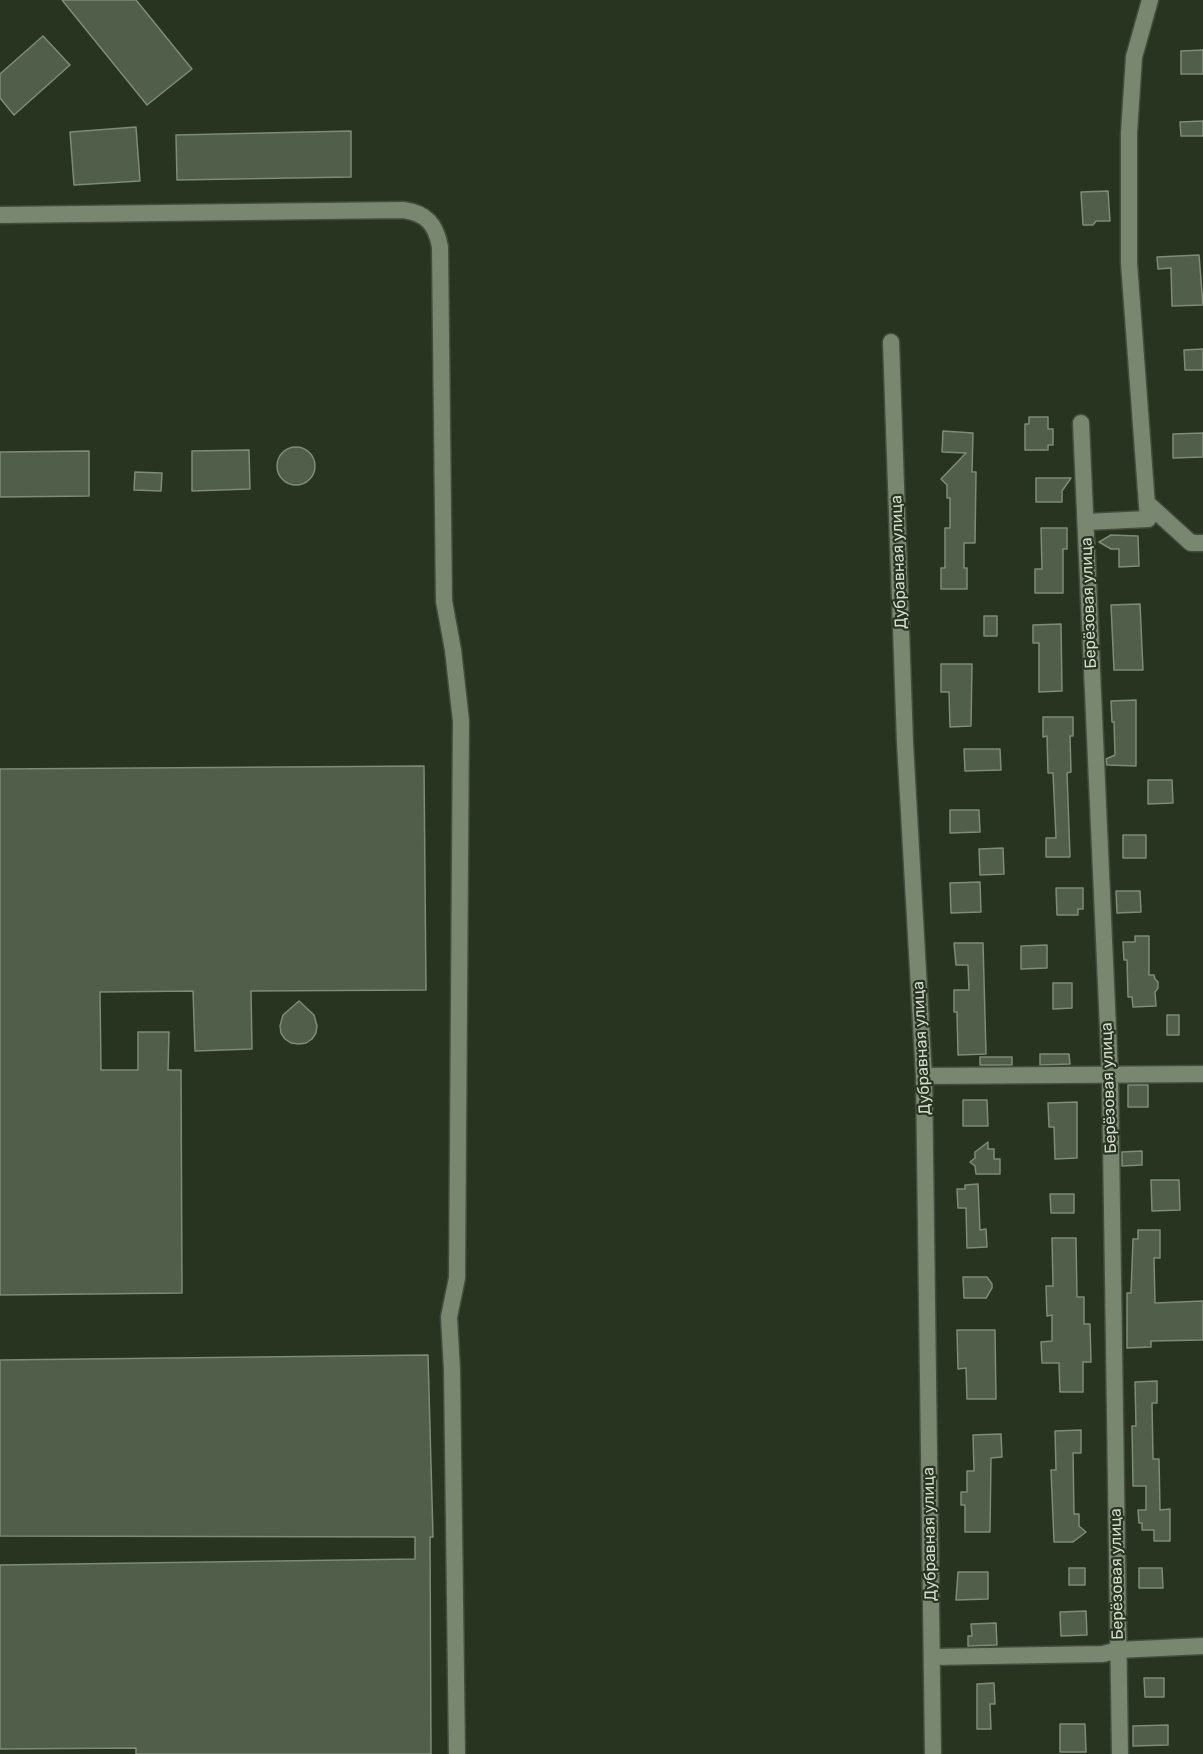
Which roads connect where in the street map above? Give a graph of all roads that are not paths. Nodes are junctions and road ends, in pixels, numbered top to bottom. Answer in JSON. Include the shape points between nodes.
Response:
{"nodes":[{"id":1,"x":1150,"y":0,"type":"edge"},
{"id":2,"x":0,"y":215,"type":"edge"},
{"id":3,"x":891,"y":342,"type":"dead end"},
{"id":4,"x":1082,"y":423,"type":"dead end"},
{"id":5,"x":1148,"y":511,"type":"junction"},
{"id":6,"x":1086,"y":522,"type":"junction"},
{"id":7,"x":1203,"y":543,"type":"edge"},
{"id":8,"x":1110,"y":1074,"type":"junction"},
{"id":9,"x":1203,"y":1074,"type":"edge"},
{"id":10,"x":924,"y":1076,"type":"junction"},
{"id":11,"x":1203,"y":1646,"type":"edge"},
{"id":12,"x":1118,"y":1650,"type":"junction"},
{"id":13,"x":932,"y":1657,"type":"junction"},
{"id":14,"x":457,"y":1754,"type":"edge"},
{"id":15,"x":933,"y":1754,"type":"edge"},
{"id":16,"x":1120,"y":1754,"type":"edge"}],
"edges":[{"from":1,"to":5,"type":"street","via":[[1134,57],[1129,133],[1129,263]]},
{"from":2,"to":14,"type":"street","via":[[403,210],[417,212],[438,234],[444,601],[461,721],[457,1278],[449,1317]]},
{"from":3,"to":10,"type":"street","name":"Дубравная улица","via":[[905,743]]},
{"from":4,"to":6,"type":"street","name":"Берёзовая улица"},
{"from":5,"to":6,"type":"street"},
{"from":5,"to":7,"type":"street","via":[[1191,543]]},
{"from":6,"to":8,"type":"street","name":"Берёзовая улица"},
{"from":8,"to":9,"type":"street"},
{"from":8,"to":10,"type":"street"},
{"from":8,"to":12,"type":"street","name":"Берёзовая улица"},
{"from":10,"to":13,"type":"street","name":"Дубравная улица"},
{"from":11,"to":12,"type":"street"},
{"from":12,"to":13,"type":"street","via":[[1103,1654]]},
{"from":12,"to":16,"type":"street","name":"Берёзовая улица"},
{"from":13,"to":15,"type":"street","name":"Дубравная улица"}]}
